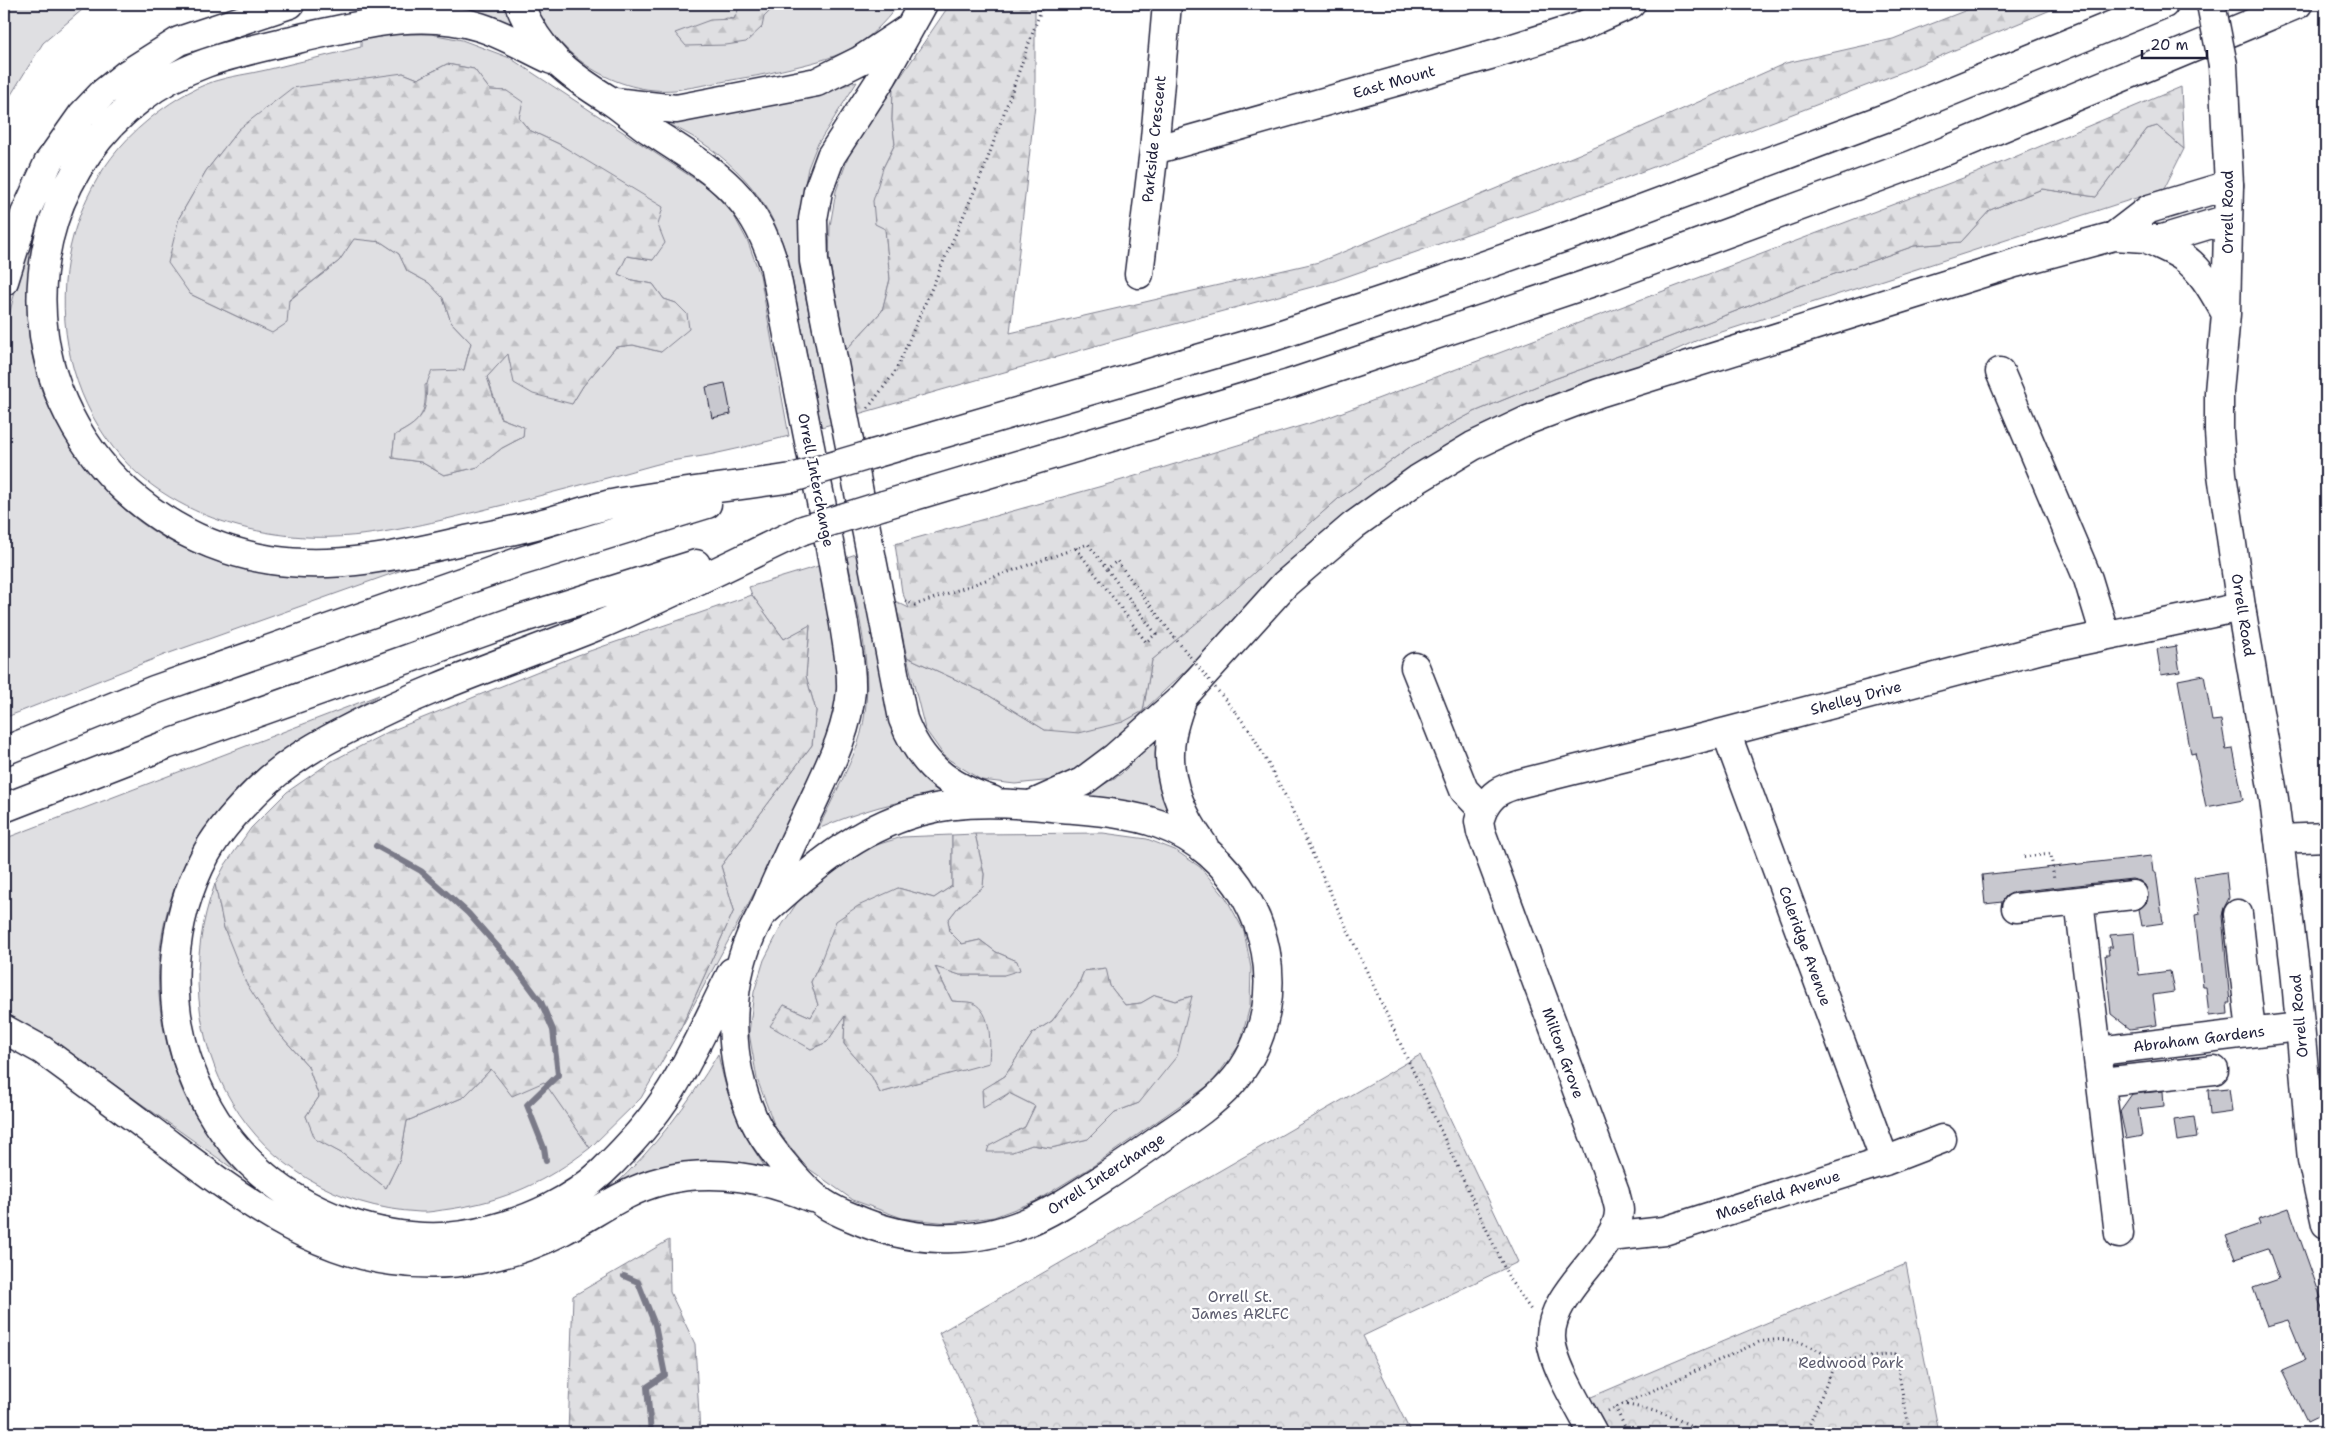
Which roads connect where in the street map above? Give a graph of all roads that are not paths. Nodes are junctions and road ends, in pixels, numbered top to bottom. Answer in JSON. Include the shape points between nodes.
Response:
{"nodes":[{"id":1,"x":290,"y":4,"type":"edge"},
{"id":2,"x":519,"y":4,"type":"edge"},
{"id":3,"x":1167,"y":4,"type":"edge"},
{"id":4,"x":1631,"y":4,"type":"edge"},
{"id":5,"x":2164,"y":4,"type":"edge"},
{"id":6,"x":2211,"y":4,"type":"edge"},
{"id":7,"x":2298,"y":4,"type":"edge"},
{"id":8,"x":918,"y":14,"type":"edge"},
{"id":9,"x":558,"y":63,"type":"junction"},
{"id":10,"x":612,"y":101,"type":"junction"},
{"id":11,"x":1154,"y":150,"type":"junction"},
{"id":12,"x":2229,"y":185,"type":"junction"},
{"id":13,"x":2228,"y":219,"type":"junction"},
{"id":14,"x":2114,"y":236,"type":"junction"},
{"id":15,"x":2148,"y":239,"type":"junction"},
{"id":16,"x":1139,"y":274,"type":"dead end"},
{"id":17,"x":4,"y":281,"type":"edge"},
{"id":18,"x":2226,"y":314,"type":"junction"},
{"id":19,"x":2000,"y":372,"type":"dead end"},
{"id":20,"x":792,"y":478,"type":"junction"},
{"id":21,"x":802,"y":530,"type":"junction"},
{"id":22,"x":2241,"y":606,"type":"junction"},
{"id":23,"x":2105,"y":635,"type":"junction"},
{"id":24,"x":1415,"y":667,"type":"dead end"},
{"id":25,"x":1182,"y":697,"type":"junction"},
{"id":26,"x":1726,"y":732,"type":"junction"},
{"id":27,"x":4,"y":751,"type":"edge"},
{"id":28,"x":1003,"y":804,"type":"junction"},
{"id":29,"x":1032,"y":805,"type":"junction"},
{"id":30,"x":4,"y":808,"type":"edge"},
{"id":31,"x":1483,"y":810,"type":"junction"},
{"id":32,"x":2326,"y":837,"type":"edge"},
{"id":33,"x":2280,"y":839,"type":"junction"},
{"id":34,"x":1206,"y":849,"type":"junction"},
{"id":35,"x":2133,"y":894,"type":"dead end"},
{"id":36,"x":2068,"y":903,"type":"junction"},
{"id":37,"x":2016,"y":908,"type":"dead end"},
{"id":38,"x":2238,"y":914,"type":"dead end"},
{"id":39,"x":756,"y":926,"type":"junction"},
{"id":40,"x":2300,"y":1027,"type":"junction"},
{"id":41,"x":4,"y":1029,"type":"edge"},
{"id":42,"x":2251,"y":1032,"type":"junction"},
{"id":43,"x":2098,"y":1051,"type":"junction"},
{"id":44,"x":2214,"y":1070,"type":"dead end"},
{"id":45,"x":2102,"y":1082,"type":"junction"},
{"id":46,"x":1942,"y":1139,"type":"dead end"},
{"id":47,"x":1885,"y":1161,"type":"junction"},
{"id":48,"x":821,"y":1202,"type":"junction"},
{"id":49,"x":2326,"y":1224,"type":"edge"},
{"id":50,"x":2119,"y":1234,"type":"dead end"},
{"id":51,"x":1610,"y":1237,"type":"junction"},
{"id":52,"x":1590,"y":1427,"type":"edge"}],
"edges":[{"from":1,"to":17,"type":"main road","via":[[179,41],[139,65],[103,94],[82,116],[48,163],[25,214]]},
{"from":2,"to":9,"type":"main road","name":"Orrell Interchange","via":[[529,26]]},
{"from":3,"to":11,"type":"main road","name":"Parkside Crescent"},
{"from":4,"to":11,"type":"main road","name":"East Mount","via":[[1579,27],[1497,53]]},
{"from":5,"to":20,"type":"main road","bridge":true,"via":[[1894,115],[1440,281],[1273,337]]},
{"from":6,"to":12,"type":"main road","name":"Orrell Road","bridge":true,"via":[[2223,65]]},
{"from":7,"to":21,"type":"main road","bridge":true,"via":[[1912,165],[1602,279],[1289,384]]},
{"from":8,"to":10,"type":"main road","name":"Orrell Interchange","via":[[861,60],[817,82],[676,109]]},
{"from":8,"to":28,"type":"main road","name":"Orrell Interchange","via":[[883,76],[831,156],[818,191],[813,219],[814,261],[903,719],[923,756],[945,779],[970,793]]},
{"from":9,"to":10,"type":"main road","name":"Orrell Interchange","via":[[577,81]]},
{"from":9,"to":20,"type":"main road","via":[[464,22],[403,18],[213,59],[163,82],[140,98],[119,116],[84,159],[62,200],[49,237],[42,275],[42,323],[53,380],[69,415],[95,456],[114,478],[159,516],[211,543],[240,553],[302,563],[406,554],[539,524],[610,504]]},
{"from":10,"to":39,"type":"main road","name":"Orrell Interchange","via":[[724,181],[740,197],[762,231],[774,264],[836,580],[851,666],[846,724],[833,760]]},
{"from":11,"to":16,"type":"main road","name":"Parkside Crescent"},
{"from":12,"to":13,"type":"main road","name":"Orrell Road"},
{"from":12,"to":14,"type":"main road","via":[[2149,209]]},
{"from":13,"to":15,"type":"main road"},
{"from":13,"to":18,"type":"main road","name":"Orrell Road"},
{"from":14,"to":15,"type":"main road"},
{"from":14,"to":25,"type":"main road","via":[[1686,364],[1528,420],[1473,446],[1418,479],[1354,524],[1285,584]]},
{"from":15,"to":18,"type":"main road","via":[[2192,264],[2209,284]]},
{"from":18,"to":22,"type":"main road","name":"Orrell Road","via":[[2219,432]]},
{"from":19,"to":23,"type":"main road","via":[[2088,578]]},
{"from":20,"to":27,"type":"main road","via":[[515,564],[154,690]]},
{"from":21,"to":30,"type":"main road","via":[[514,621],[166,745]]},
{"from":21,"to":39,"type":"main road","via":[[596,626],[430,690],[293,760],[233,816],[207,851],[193,882],[176,947],[174,985],[178,1020],[185,1054],[208,1109],[241,1154],[266,1177],[327,1215],[366,1229],[439,1238],[473,1234],[511,1224],[575,1193],[600,1174],[636,1136],[670,1092]]},
{"from":22,"to":23,"type":"main road","name":"Shelley Drive"},
{"from":22,"to":33,"type":"main road","name":"Orrell Road"},
{"from":23,"to":26,"type":"main road","name":"Shelley Drive"},
{"from":24,"to":31,"type":"main road","via":[[1464,790]]},
{"from":25,"to":29,"type":"main road","via":[[1099,771]]},
{"from":25,"to":34,"type":"main road","via":[[1172,733],[1169,757],[1172,777],[1190,825]]},
{"from":26,"to":31,"type":"main road","name":"Shelley Drive","via":[[1502,788],[1490,796]]},
{"from":26,"to":47,"type":"main road","name":"Coleridge Avenue"},
{"from":28,"to":29,"type":"main road","name":"Orrell Interchange"},
{"from":28,"to":39,"type":"main road","name":"Orrell Interchange","via":[[933,809],[873,829],[808,872]]},
{"from":29,"to":34,"type":"main road","name":"Orrell Interchange","via":[[1135,818],[1177,832]]},
{"from":31,"to":51,"type":"main road","name":"Milton Grove","via":[[1479,821],[1481,832],[1615,1192],[1619,1211]]},
{"from":32,"to":33,"type":"main road"},
{"from":33,"to":40,"type":"main road","name":"Orrell Road"},
{"from":34,"to":48,"type":"main road","name":"Orrell Interchange","via":[[1249,902],[1258,922],[1267,955],[1269,991],[1254,1050],[1236,1080],[1210,1106],[1056,1208],[1002,1231],[951,1239],[904,1234],[869,1225]]},
{"from":35,"to":36,"type":"main road"},
{"from":36,"to":37,"type":"main road"},
{"from":36,"to":43,"type":"main road"},
{"from":38,"to":42,"type":"main road"},
{"from":39,"to":48,"type":"main road","name":"Orrell Interchange","via":[[737,984],[732,1023],[737,1068],[758,1128],[772,1150]]},
{"from":40,"to":42,"type":"main road","name":"Abraham Gardens"},
{"from":40,"to":49,"type":"main road","name":"Orrell Road","via":[[2312,1160]]},
{"from":41,"to":48,"type":"main road","via":[[42,1050],[261,1210],[325,1243],[367,1256],[420,1263],[482,1260],[539,1242],[646,1186],[683,1177],[743,1177]]},
{"from":42,"to":43,"type":"main road","name":"Abraham Gardens"},
{"from":43,"to":45,"type":"main road"},
{"from":44,"to":45,"type":"main road"},
{"from":45,"to":50,"type":"main road"},
{"from":46,"to":47,"type":"main road","name":"Masefield Avenue"},
{"from":47,"to":51,"type":"main road","name":"Masefield Avenue","via":[[1664,1231]]},
{"from":51,"to":52,"type":"main road","name":"Milton Grove","via":[[1571,1287],[1556,1315],[1551,1338],[1559,1365]]}]}
